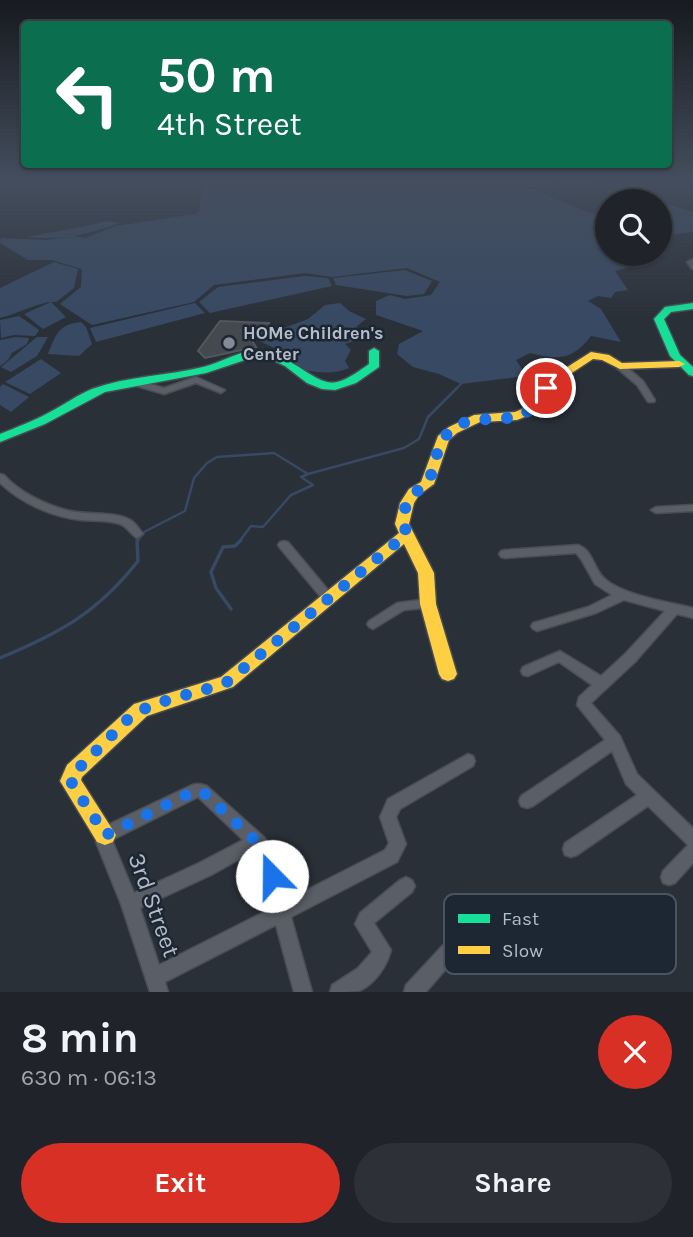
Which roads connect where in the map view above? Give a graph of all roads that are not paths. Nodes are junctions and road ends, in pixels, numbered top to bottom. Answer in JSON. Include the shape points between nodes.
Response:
{"nodes":[{"id":1,"x":693,"y":261,"type":"edge"},
{"id":2,"x":693,"y":267,"type":"edge"},
{"id":3,"x":693,"y":306,"type":"edge"},
{"id":4,"x":374,"y":351,"type":"dead end"},
{"id":5,"x":679,"y":364,"type":"junction"},
{"id":6,"x":620,"y":366,"type":"junction"},
{"id":7,"x":693,"y":373,"type":"edge"},
{"id":8,"x":133,"y":382,"type":"junction"},
{"id":9,"x":221,"y":390,"type":"dead end"},
{"id":10,"x":651,"y":400,"type":"dead end"},
{"id":11,"x":0,"y":438,"type":"edge"},
{"id":12,"x":0,"y":477,"type":"edge"},
{"id":13,"x":693,"y":508,"type":"edge"},
{"id":14,"x":656,"y":510,"type":"dead end"},
{"id":15,"x":137,"y":534,"type":"dead end"},
{"id":16,"x":407,"y":534,"type":"junction"},
{"id":17,"x":284,"y":545,"type":"dead end"},
{"id":18,"x":505,"y":554,"type":"dead end"},
{"id":19,"x":625,"y":594,"type":"junction"},
{"id":20,"x":329,"y":599,"type":"junction"},
{"id":21,"x":428,"y":604,"type":"junction"},
{"id":22,"x":675,"y":608,"type":"junction"},
{"id":23,"x":693,"y":613,"type":"edge"},
{"id":24,"x":373,"y":624,"type":"dead end"},
{"id":25,"x":537,"y":626,"type":"dead end"},
{"id":26,"x":528,"y":671,"type":"dead end"},
{"id":27,"x":448,"y":674,"type":"dead end"},
{"id":28,"x":602,"y":684,"type":"junction"},
{"id":29,"x":615,"y":741,"type":"junction"},
{"id":30,"x":468,"y":761,"type":"dead end"},
{"id":31,"x":648,"y":797,"type":"junction"},
{"id":32,"x":527,"y":801,"type":"dead end"},
{"id":33,"x":106,"y":835,"type":"junction"},
{"id":34,"x":693,"y":839,"type":"edge"},
{"id":35,"x":256,"y":841,"type":"junction"},
{"id":36,"x":571,"y":849,"type":"dead end"},
{"id":37,"x":693,"y":851,"type":"edge"},
{"id":38,"x":669,"y":877,"type":"dead end"},
{"id":39,"x":406,"y":887,"type":"dead end"},
{"id":40,"x":130,"y":904,"type":"junction"},
{"id":41,"x":283,"y":913,"type":"junction"},
{"id":42,"x":444,"y":957,"type":"edge"},
{"id":43,"x":156,"y":985,"type":"edge"},
{"id":44,"x":303,"y":992,"type":"edge"},
{"id":45,"x":339,"y":992,"type":"edge"},
{"id":46,"x":413,"y":992,"type":"edge"}],
"edges":[{"from":1,"to":2,"type":"street"},
{"from":3,"to":5,"type":"street","via":[[668,309],[659,318]]},
{"from":4,"to":8,"type":"street","via":[[375,365],[339,387],[314,384],[261,354],[206,370]]},
{"from":5,"to":6,"type":"street"},
{"from":5,"to":7,"type":"street"},
{"from":6,"to":10,"type":"street"},
{"from":6,"to":16,"type":"street","via":[[591,355],[554,380],[528,411],[478,418],[453,429],[443,439],[427,484],[407,503],[402,524]]},
{"from":8,"to":9,"type":"street","via":[[164,391],[196,380]]},
{"from":8,"to":11,"type":"street","via":[[98,391]]},
{"from":12,"to":15,"type":"street","via":[[19,494],[63,513],[120,520]]},
{"from":13,"to":14,"type":"street"},
{"from":16,"to":20,"type":"street"},
{"from":16,"to":21,"type":"street","via":[[426,573]]},
{"from":17,"to":20,"type":"street"},
{"from":18,"to":19,"type":"street","via":[[578,548],[599,582]]},
{"from":19,"to":22,"type":"street"},
{"from":19,"to":25,"type":"street","via":[[592,610]]},
{"from":20,"to":33,"type":"street","via":[[227,682],[131,716],[75,771],[70,781]]},
{"from":21,"to":24,"type":"street","via":[[401,606]]},
{"from":21,"to":27,"type":"street"},
{"from":22,"to":23,"type":"street"},
{"from":22,"to":28,"type":"street"},
{"from":26,"to":28,"type":"street","via":[[560,656]]},
{"from":28,"to":29,"type":"street","via":[[584,705]]},
{"from":29,"to":31,"type":"street","via":[[631,779]]},
{"from":29,"to":32,"type":"street"},
{"from":30,"to":41,"type":"street","via":[[394,804],[388,817],[398,844],[391,856]]},
{"from":31,"to":34,"type":"street"},
{"from":31,"to":36,"type":"street"},
{"from":33,"to":35,"type":"street","via":[[197,790]]},
{"from":33,"to":40,"type":"street","name":"3rd Street","via":[[104,842]]},
{"from":35,"to":40,"type":"street"},
{"from":35,"to":41,"type":"street","via":[[267,858]]},
{"from":37,"to":38,"type":"street"},
{"from":39,"to":45,"type":"street","via":[[363,924],[382,956]]},
{"from":40,"to":43,"type":"street","name":"3rd Street"},
{"from":41,"to":43,"type":"street"},
{"from":41,"to":44,"type":"street"},
{"from":42,"to":46,"type":"street"}]}
